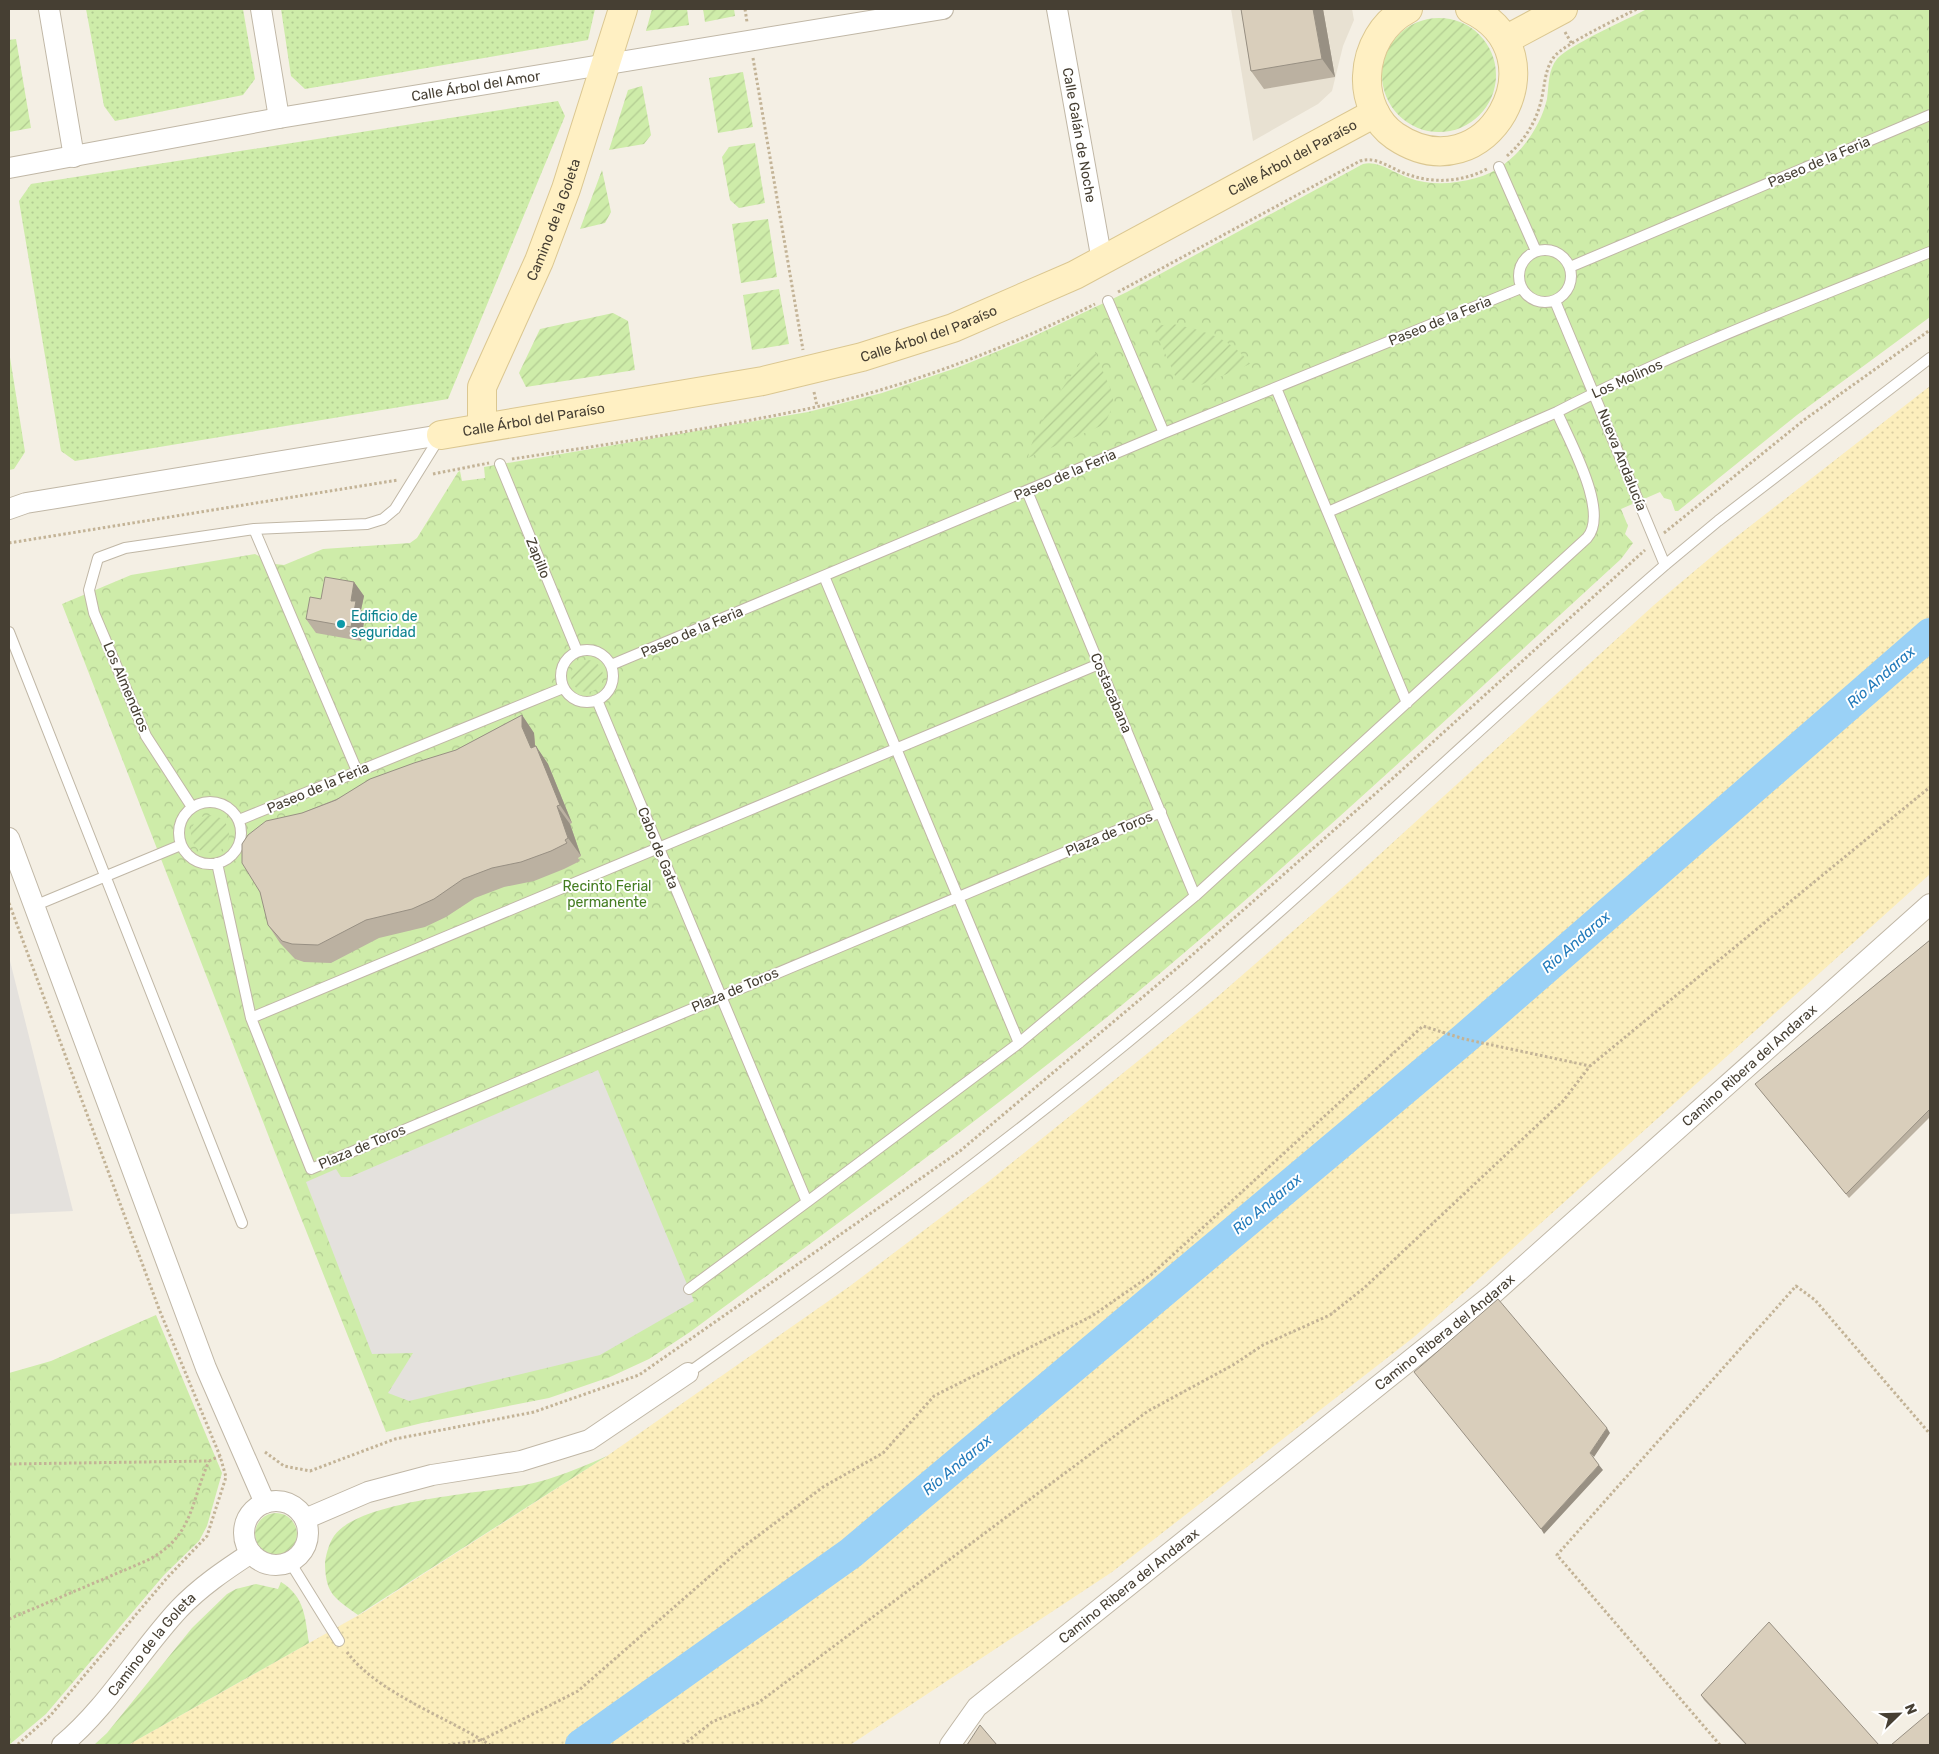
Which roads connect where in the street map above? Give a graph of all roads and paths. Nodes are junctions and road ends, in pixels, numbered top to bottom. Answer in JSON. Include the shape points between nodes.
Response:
{"nodes":[{"id":1,"x":49,"y":9,"type":"edge"},
{"id":2,"x":261,"y":9,"type":"edge"},
{"id":3,"x":623,"y":9,"type":"edge"},
{"id":4,"x":745,"y":9,"type":"edge"},
{"id":5,"x":942,"y":9,"type":"edge"},
{"id":6,"x":1057,"y":9,"type":"edge"},
{"id":7,"x":1378,"y":9,"type":"edge"},
{"id":8,"x":1408,"y":9,"type":"edge"},
{"id":9,"x":1478,"y":11,"type":"edge"},
{"id":10,"x":1563,"y":18,"type":"edge"},
{"id":11,"x":748,"y":30,"type":"dead end"},
{"id":12,"x":1379,"y":36,"type":"junction"},
{"id":13,"x":1505,"y":40,"type":"junction"},
{"id":14,"x":1572,"y":44,"type":"dead end"},
{"id":15,"x":751,"y":49,"type":"dead end"},
{"id":16,"x":606,"y":65,"type":"junction"},
{"id":17,"x":1375,"y":112,"type":"junction"},
{"id":18,"x":1930,"y":115,"type":"edge"},
{"id":19,"x":279,"y":118,"type":"junction"},
{"id":20,"x":74,"y":157,"type":"junction"},
{"id":21,"x":1499,"y":167,"type":"dead end"},
{"id":22,"x":9,"y":168,"type":"edge"},
{"id":23,"x":1536,"y":251,"type":"junction"},
{"id":24,"x":1930,"y":252,"type":"edge"},
{"id":25,"x":1102,"y":261,"type":"junction"},
{"id":26,"x":1570,"y":267,"type":"junction"},
{"id":27,"x":1521,"y":288,"type":"junction"},
{"id":28,"x":1108,"y":301,"type":"dead end"},
{"id":29,"x":1555,"y":301,"type":"junction"},
{"id":30,"x":804,"y":353,"type":"dead end"},
{"id":31,"x":1930,"y":358,"type":"edge"},
{"id":32,"x":813,"y":388,"type":"dead end"},
{"id":33,"x":1276,"y":388,"type":"junction"},
{"id":34,"x":1594,"y":393,"type":"junction"},
{"id":35,"x":818,"y":406,"type":"dead end"},
{"id":36,"x":1557,"y":412,"type":"junction"},
{"id":37,"x":482,"y":427,"type":"junction"},
{"id":38,"x":441,"y":434,"type":"junction"},
{"id":39,"x":1164,"y":434,"type":"junction"},
{"id":40,"x":500,"y":464,"type":"dead end"},
{"id":41,"x":456,"y":469,"type":"dead end"},
{"id":42,"x":415,"y":477,"type":"junction"},
{"id":43,"x":1027,"y":491,"type":"junction"},
{"id":44,"x":15,"y":504,"type":"edge"},
{"id":45,"x":1328,"y":512,"type":"junction"},
{"id":46,"x":254,"y":529,"type":"junction"},
{"id":47,"x":9,"y":543,"type":"edge"},
{"id":48,"x":1665,"y":565,"type":"junction"},
{"id":49,"x":824,"y":576,"type":"junction"},
{"id":50,"x":9,"y":632,"type":"edge"},
{"id":51,"x":577,"y":652,"type":"junction"},
{"id":52,"x":1100,"y":664,"type":"junction"},
{"id":53,"x":611,"y":666,"type":"junction"},
{"id":54,"x":563,"y":688,"type":"junction"},
{"id":55,"x":597,"y":700,"type":"junction"},
{"id":56,"x":1406,"y":703,"type":"junction"},
{"id":57,"x":896,"y":750,"type":"junction"},
{"id":58,"x":357,"y":771,"type":"junction"},
{"id":59,"x":1930,"y":787,"type":"edge"},
{"id":60,"x":192,"y":807,"type":"junction"},
{"id":61,"x":1160,"y":812,"type":"junction"},
{"id":62,"x":239,"y":820,"type":"junction"},
{"id":63,"x":9,"y":838,"type":"edge"},
{"id":64,"x":181,"y":845,"type":"junction"},
{"id":65,"x":658,"y":849,"type":"junction"},
{"id":66,"x":217,"y":863,"type":"junction"},
{"id":67,"x":104,"y":877,"type":"junction"},
{"id":68,"x":1194,"y":896,"type":"junction"},
{"id":69,"x":958,"y":898,"type":"junction"},
{"id":70,"x":9,"y":903,"type":"edge"},
{"id":71,"x":1930,"y":904,"type":"edge"},
{"id":72,"x":34,"y":906,"type":"junction"},
{"id":73,"x":720,"y":996,"type":"junction"},
{"id":74,"x":251,"y":1018,"type":"junction"},
{"id":75,"x":1019,"y":1043,"type":"junction"},
{"id":76,"x":1590,"y":1066,"type":"junction"},
{"id":77,"x":807,"y":1202,"type":"junction"},
{"id":78,"x":242,"y":1223,"type":"dead end"},
{"id":79,"x":689,"y":1289,"type":"dead end"},
{"id":80,"x":688,"y":1373,"type":"joint"},
{"id":81,"x":1930,"y":1434,"type":"edge"},
{"id":82,"x":220,"y":1456,"type":"junction"},
{"id":83,"x":209,"y":1461,"type":"junction"},
{"id":84,"x":9,"y":1464,"type":"edge"},
{"id":85,"x":265,"y":1503,"type":"junction"},
{"id":86,"x":305,"y":1519,"type":"junction"},
{"id":87,"x":251,"y":1552,"type":"junction"},
{"id":88,"x":290,"y":1562,"type":"junction"},
{"id":89,"x":9,"y":1618,"type":"edge"},
{"id":90,"x":339,"y":1641,"type":"joint"},
{"id":91,"x":482,"y":1740,"type":"junction"},
{"id":92,"x":17,"y":1745,"type":"edge"},
{"id":93,"x":62,"y":1745,"type":"edge"},
{"id":94,"x":448,"y":1745,"type":"edge"},
{"id":95,"x":490,"y":1745,"type":"edge"},
{"id":96,"x":682,"y":1745,"type":"edge"},
{"id":97,"x":950,"y":1745,"type":"edge"},
{"id":98,"x":1720,"y":1745,"type":"edge"}],
"edges":[{"from":1,"to":20,"type":"street"},
{"from":2,"to":19,"type":"street"},
{"from":3,"to":16,"type":"street","name":"Camino de la Goleta"},
{"from":4,"to":11,"type":"path"},
{"from":5,"to":16,"type":"street","name":"Calle Árbol del Amor"},
{"from":6,"to":25,"type":"street","name":"Calle Galán de Noche"},
{"from":7,"to":12,"type":"street"},
{"from":8,"to":12,"type":"street","via":[[1391,20]]},
{"from":9,"to":13,"type":"street"},
{"from":10,"to":13,"type":"street"},
{"from":10,"to":14,"type":"path"},
{"from":12,"to":17,"type":"street","via":[[1371,51],[1366,84]]},
{"from":13,"to":17,"type":"street","via":[[1514,68],[1506,112],[1492,130],[1474,144],[1452,151],[1430,151],[1408,144],[1389,132]]},
{"from":15,"to":30,"type":"path"},
{"from":16,"to":19,"type":"street","name":"Calle Árbol del Amor"},
{"from":16,"to":37,"type":"street","name":"Camino de la Goleta","via":[[553,225],[482,387]]},
{"from":17,"to":25,"type":"street","name":"Calle Árbol del Paraíso"},
{"from":18,"to":26,"type":"lane","name":"Paseo de la Feria"},
{"from":19,"to":20,"type":"street","name":"Calle Árbol del Amor"},
{"from":20,"to":22,"type":"street","name":"Calle Árbol del Amor"},
{"from":21,"to":23,"type":"lane"},
{"from":23,"to":26,"type":"lane","via":[[1555,252]]},
{"from":23,"to":27,"type":"lane","via":[[1525,258],[1520,267]]},
{"from":24,"to":34,"type":"lane","name":"Los Molinos","via":[[1746,326]]},
{"from":25,"to":37,"type":"street","name":"Calle Árbol del Paraíso","via":[[953,328],[843,362],[763,381]]},
{"from":26,"to":29,"type":"lane","via":[[1570,286]]},
{"from":27,"to":29,"type":"lane","via":[[1536,301]]},
{"from":27,"to":33,"type":"lane","name":"Paseo de la Feria"},
{"from":28,"to":39,"type":"lane"},
{"from":29,"to":34,"type":"lane","name":"Nueva Andalucía"},
{"from":31,"to":48,"type":"lane"},
{"from":32,"to":35,"type":"path"},
{"from":33,"to":39,"type":"lane","name":"Paseo de la Feria"},
{"from":33,"to":45,"type":"lane"},
{"from":34,"to":36,"type":"lane","name":"Los Molinos"},
{"from":34,"to":48,"type":"lane","name":"Nueva Andalucía"},
{"from":36,"to":45,"type":"lane","name":"Los Molinos"},
{"from":36,"to":56,"type":"lane","via":[[1594,503],[1592,532]]},
{"from":37,"to":38,"type":"street","name":"Calle Árbol del Paraíso"},
{"from":38,"to":42,"type":"lane"},
{"from":38,"to":44,"type":"street"},
{"from":39,"to":43,"type":"lane","name":"Paseo de la Feria"},
{"from":40,"to":51,"type":"lane","name":"Zapillo"},
{"from":41,"to":42,"type":"path"},
{"from":42,"to":46,"type":"lane","via":[[395,509],[368,524]]},
{"from":42,"to":47,"type":"path"},
{"from":43,"to":49,"type":"lane","name":"Paseo de la Feria"},
{"from":43,"to":52,"type":"lane","name":"Costacabana"},
{"from":45,"to":56,"type":"lane"},
{"from":46,"to":58,"type":"lane"},
{"from":46,"to":60,"type":"lane","name":"Los Almendros","via":[[125,548],[98,558],[89,590],[94,613],[146,736]]},
{"from":48,"to":80,"type":"lane","via":[[1194,987],[973,1164],[856,1253]]},
{"from":49,"to":53,"type":"lane","name":"Paseo de la Feria"},
{"from":49,"to":57,"type":"lane"},
{"from":50,"to":67,"type":"lane"},
{"from":51,"to":53,"type":"lane","via":[[598,652]]},
{"from":51,"to":54,"type":"lane","via":[[562,666],[560,678]]},
{"from":52,"to":57,"type":"lane"},
{"from":52,"to":61,"type":"lane","name":"Costacabana"},
{"from":53,"to":55,"type":"lane","via":[[612,684]]},
{"from":54,"to":55,"type":"lane","via":[[579,701]]},
{"from":54,"to":58,"type":"lane","name":"Paseo de la Feria"},
{"from":55,"to":65,"type":"lane","name":"Cabo de Gata"},
{"from":56,"to":68,"type":"lane"},
{"from":57,"to":65,"type":"lane"},
{"from":57,"to":69,"type":"lane"},
{"from":58,"to":62,"type":"lane","name":"Paseo de la Feria"},
{"from":59,"to":76,"type":"path"},
{"from":60,"to":62,"type":"lane","via":[[208,801],[220,803]]},
{"from":60,"to":64,"type":"lane","via":[[180,826]]},
{"from":61,"to":68,"type":"lane","name":"Costacabana"},
{"from":61,"to":69,"type":"lane","name":"Plaza de Toros"},
{"from":62,"to":66,"type":"lane","via":[[242,834],[239,845],[228,858]]},
{"from":63,"to":72,"type":"street"},
{"from":64,"to":66,"type":"lane","via":[[194,860]]},
{"from":64,"to":67,"type":"lane"},
{"from":65,"to":73,"type":"lane","name":"Cabo de Gata"},
{"from":65,"to":74,"type":"lane"},
{"from":66,"to":74,"type":"lane"},
{"from":67,"to":72,"type":"lane"},
{"from":67,"to":78,"type":"lane"},
{"from":68,"to":75,"type":"lane"},
{"from":69,"to":73,"type":"lane","name":"Plaza de Toros"},
{"from":69,"to":75,"type":"lane"},
{"from":70,"to":82,"type":"path","via":[[153,1292]]},
{"from":71,"to":97,"type":"street","name":"Camino Ribera del Andarax","via":[[1494,1293],[977,1707]]},
{"from":72,"to":85,"type":"street","via":[[206,1368]]},
{"from":73,"to":74,"type":"lane","name":"Plaza de Toros","via":[[311,1169]]},
{"from":73,"to":77,"type":"lane","name":"Cabo de Gata"},
{"from":75,"to":77,"type":"lane"},
{"from":76,"to":91,"type":"path","via":[[1464,1040],[1423,1026],[1151,1275],[1092,1316],[934,1396],[883,1453],[823,1487],[744,1547],[578,1691]]},
{"from":76,"to":96,"type":"path","via":[[1563,1101],[1364,1288],[1330,1315],[1264,1345],[1148,1411],[758,1703],[712,1722]]},
{"from":77,"to":79,"type":"lane"},
{"from":80,"to":86,"type":"street","via":[[589,1440],[521,1461],[432,1475],[368,1492]]},
{"from":81,"to":98,"type":"path","via":[[1815,1300],[1796,1286],[1557,1555]]},
{"from":82,"to":83,"type":"path"},
{"from":82,"to":92,"type":"path","via":[[226,1477],[207,1536],[167,1578],[50,1716]]},
{"from":83,"to":84,"type":"path"},
{"from":83,"to":89,"type":"path","via":[[188,1522],[163,1552]]},
{"from":85,"to":86,"type":"street","via":[[286,1502],[298,1509]]},
{"from":85,"to":87,"type":"street","via":[[253,1510],[245,1523],[245,1541]]},
{"from":86,"to":88,"type":"street","via":[[307,1543],[300,1555]]},
{"from":87,"to":88,"type":"street","via":[[266,1564]]},
{"from":87,"to":93,"type":"street","name":"Camino de la Goleta","via":[[203,1586],[179,1609],[106,1701]]},
{"from":88,"to":90,"type":"lane"},
{"from":90,"to":91,"type":"path","via":[[354,1661],[399,1695]]},
{"from":91,"to":94,"type":"path"},
{"from":91,"to":95,"type":"path"}]}
